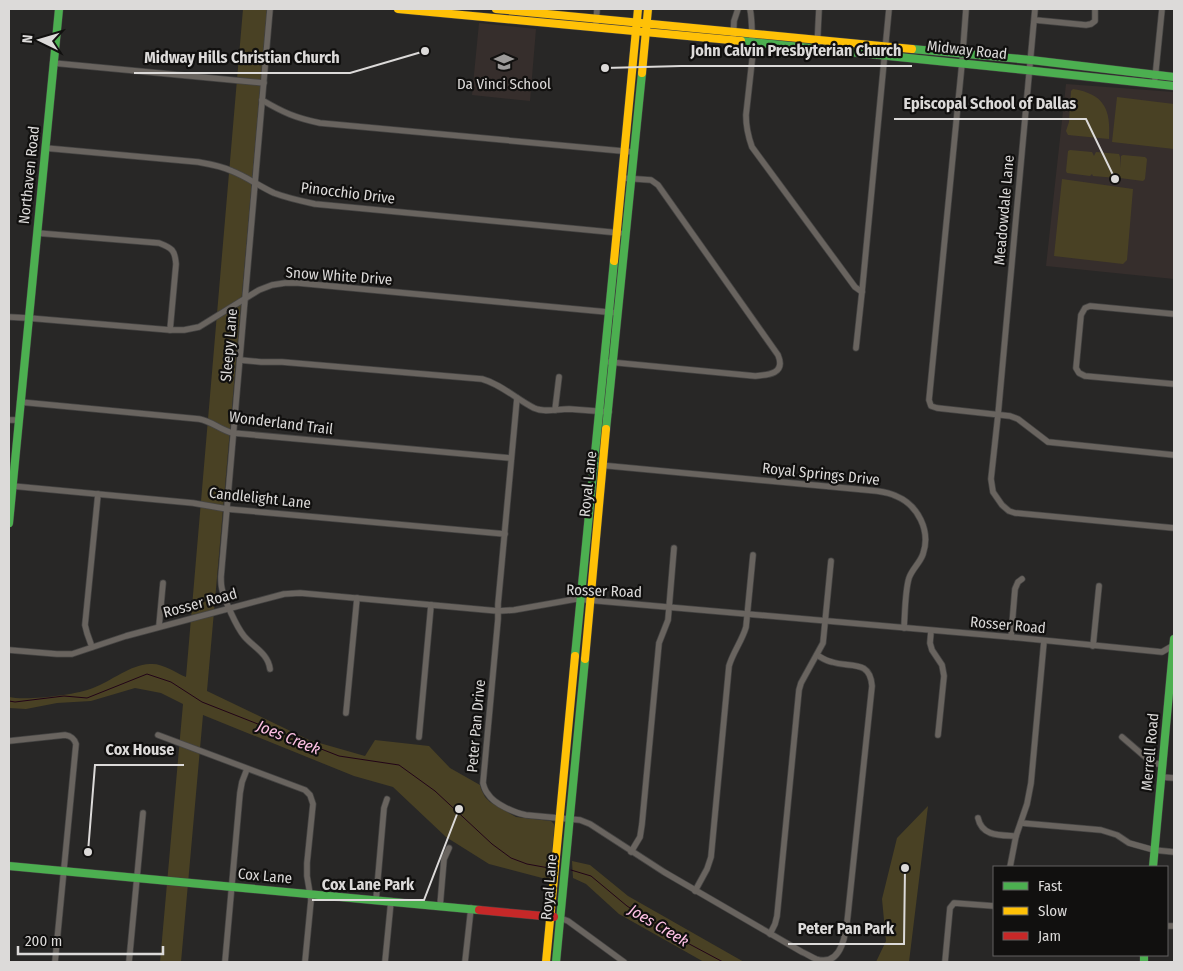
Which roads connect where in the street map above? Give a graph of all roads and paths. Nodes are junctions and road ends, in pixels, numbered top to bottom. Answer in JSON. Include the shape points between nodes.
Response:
{"nodes":[{"id":1,"x":58,"y":9,"type":"edge"},
{"id":2,"x":270,"y":9,"type":"edge"},
{"id":3,"x":398,"y":9,"type":"edge"},
{"id":4,"x":496,"y":9,"type":"edge"},
{"id":5,"x":598,"y":9,"type":"edge"},
{"id":6,"x":638,"y":9,"type":"edge"},
{"id":7,"x":648,"y":9,"type":"edge"},
{"id":8,"x":738,"y":9,"type":"edge"},
{"id":9,"x":750,"y":9,"type":"edge"},
{"id":10,"x":819,"y":9,"type":"edge"},
{"id":11,"x":889,"y":9,"type":"edge"},
{"id":12,"x":966,"y":9,"type":"edge"},
{"id":13,"x":1035,"y":9,"type":"edge"},
{"id":14,"x":1096,"y":9,"type":"edge"},
{"id":15,"x":1162,"y":9,"type":"edge"},
{"id":16,"x":525,"y":10,"type":"edge"},
{"id":17,"x":451,"y":11,"type":"edge"},
{"id":18,"x":597,"y":18,"type":"junction"},
{"id":19,"x":524,"y":20,"type":"junction"},
{"id":20,"x":1035,"y":20,"type":"junction"},
{"id":21,"x":636,"y":22,"type":"junction"},
{"id":22,"x":646,"y":23,"type":"junction"},
{"id":23,"x":596,"y":27,"type":"junction"},
{"id":24,"x":635,"y":31,"type":"junction"},
{"id":25,"x":734,"y":31,"type":"junction"},
{"id":26,"x":645,"y":32,"type":"junction"},
{"id":27,"x":753,"y":33,"type":"junction"},
{"id":28,"x":818,"y":40,"type":"junction"},
{"id":29,"x":733,"y":41,"type":"junction"},
{"id":30,"x":752,"y":42,"type":"junction"},
{"id":31,"x":885,"y":46,"type":"junction"},
{"id":32,"x":817,"y":49,"type":"junction"},
{"id":33,"x":963,"y":54,"type":"junction"},
{"id":34,"x":885,"y":56,"type":"junction"},
{"id":35,"x":1031,"y":60,"type":"junction"},
{"id":36,"x":53,"y":62,"type":"junction"},
{"id":37,"x":962,"y":63,"type":"junction"},
{"id":38,"x":1029,"y":70,"type":"junction"},
{"id":39,"x":1155,"y":75,"type":"junction"},
{"id":40,"x":1174,"y":77,"type":"edge"},
{"id":41,"x":264,"y":83,"type":"junction"},
{"id":42,"x":1154,"y":84,"type":"junction"},
{"id":43,"x":1174,"y":86,"type":"edge"},
{"id":44,"x":262,"y":100,"type":"junction"},
{"id":45,"x":628,"y":101,"type":"junction"},
{"id":46,"x":638,"y":101,"type":"junction"},
{"id":47,"x":45,"y":148,"type":"junction"},
{"id":48,"x":624,"y":152,"type":"junction"},
{"id":49,"x":633,"y":152,"type":"junction"},
{"id":50,"x":622,"y":178,"type":"junction"},
{"id":51,"x":631,"y":178,"type":"junction"},
{"id":52,"x":255,"y":184,"type":"junction"},
{"id":53,"x":37,"y":233,"type":"junction"},
{"id":54,"x":616,"y":233,"type":"junction"},
{"id":55,"x":625,"y":233,"type":"junction"},
{"id":56,"x":862,"y":292,"type":"junction"},
{"id":57,"x":245,"y":298,"type":"junction"},
{"id":58,"x":609,"y":312,"type":"junction"},
{"id":59,"x":618,"y":313,"type":"junction"},
{"id":60,"x":1174,"y":314,"type":"edge"},
{"id":61,"x":9,"y":317,"type":"edge"},
{"id":62,"x":28,"y":318,"type":"junction"},
{"id":63,"x":170,"y":330,"type":"junction"},
{"id":64,"x":856,"y":348,"type":"dead end"},
{"id":65,"x":240,"y":360,"type":"junction"},
{"id":66,"x":604,"y":362,"type":"junction"},
{"id":67,"x":613,"y":362,"type":"junction"},
{"id":68,"x":559,"y":377,"type":"dead end"},
{"id":69,"x":1174,"y":384,"type":"edge"},
{"id":70,"x":518,"y":398,"type":"junction"},
{"id":71,"x":20,"y":402,"type":"junction"},
{"id":72,"x":555,"y":410,"type":"junction"},
{"id":73,"x":598,"y":411,"type":"junction"},
{"id":74,"x":609,"y":412,"type":"junction"},
{"id":75,"x":998,"y":414,"type":"junction"},
{"id":76,"x":9,"y":420,"type":"edge"},
{"id":77,"x":18,"y":420,"type":"junction"},
{"id":78,"x":233,"y":433,"type":"junction"},
{"id":79,"x":1174,"y":455,"type":"edge"},
{"id":80,"x":512,"y":458,"type":"junction"},
{"id":81,"x":594,"y":465,"type":"junction"},
{"id":82,"x":604,"y":466,"type":"junction"},
{"id":83,"x":12,"y":486,"type":"junction"},
{"id":84,"x":98,"y":494,"type":"junction"},
{"id":85,"x":227,"y":509,"type":"junction"},
{"id":86,"x":9,"y":523,"type":"edge"},
{"id":87,"x":1174,"y":528,"type":"edge"},
{"id":88,"x":505,"y":534,"type":"junction"},
{"id":89,"x":674,"y":548,"type":"dead end"},
{"id":90,"x":753,"y":555,"type":"dead end"},
{"id":91,"x":831,"y":561,"type":"dead end"},
{"id":92,"x":1022,"y":579,"type":"dead end"},
{"id":93,"x":163,"y":583,"type":"dead end"},
{"id":94,"x":1099,"y":586,"type":"dead end"},
{"id":95,"x":357,"y":598,"type":"junction"},
{"id":96,"x":581,"y":599,"type":"junction"},
{"id":97,"x":591,"y":600,"type":"junction"},
{"id":98,"x":431,"y":606,"type":"junction"},
{"id":99,"x":669,"y":607,"type":"junction"},
{"id":100,"x":230,"y":608,"type":"junction"},
{"id":101,"x":498,"y":611,"type":"junction"},
{"id":102,"x":747,"y":614,"type":"junction"},
{"id":103,"x":826,"y":621,"type":"junction"},
{"id":104,"x":160,"y":626,"type":"junction"},
{"id":105,"x":904,"y":628,"type":"junction"},
{"id":106,"x":931,"y":630,"type":"junction"},
{"id":107,"x":1011,"y":638,"type":"junction"},
{"id":108,"x":1174,"y":639,"type":"edge"},
{"id":109,"x":1044,"y":641,"type":"junction"},
{"id":110,"x":1094,"y":646,"type":"junction"},
{"id":111,"x":1174,"y":646,"type":"edge"},
{"id":112,"x":92,"y":647,"type":"junction"},
{"id":113,"x":9,"y":650,"type":"edge"},
{"id":114,"x":817,"y":655,"type":"junction"},
{"id":115,"x":270,"y":669,"type":"dead end"},
{"id":116,"x":1171,"y":707,"type":"edge"},
{"id":117,"x":346,"y":713,"type":"dead end"},
{"id":118,"x":158,"y":735,"type":"dead end"},
{"id":119,"x":938,"y":735,"type":"dead end"},
{"id":120,"x":419,"y":737,"type":"dead end"},
{"id":121,"x":1122,"y":738,"type":"dead end"},
{"id":122,"x":9,"y":741,"type":"edge"},
{"id":123,"x":1162,"y":766,"type":"junction"},
{"id":124,"x":247,"y":769,"type":"junction"},
{"id":125,"x":1161,"y":776,"type":"junction"},
{"id":126,"x":1174,"y":778,"type":"edge"},
{"id":127,"x":388,"y":799,"type":"dead end"},
{"id":128,"x":143,"y":813,"type":"dead end"},
{"id":129,"x":560,"y":817,"type":"junction"},
{"id":130,"x":570,"y":818,"type":"junction"},
{"id":131,"x":978,"y":818,"type":"dead end"},
{"id":132,"x":1021,"y":823,"type":"junction"},
{"id":133,"x":1016,"y":836,"type":"junction"},
{"id":134,"x":449,"y":848,"type":"dead end"},
{"id":135,"x":1154,"y":850,"type":"junction"},
{"id":136,"x":631,"y":852,"type":"junction"},
{"id":137,"x":1174,"y":852,"type":"edge"},
{"id":138,"x":9,"y":866,"type":"edge"},
{"id":139,"x":1010,"y":866,"type":"edge"},
{"id":140,"x":1153,"y":866,"type":"edge"},
{"id":141,"x":64,"y":871,"type":"junction"},
{"id":142,"x":137,"y":878,"type":"junction"},
{"id":143,"x":232,"y":886,"type":"junction"},
{"id":144,"x":695,"y":891,"type":"junction"},
{"id":145,"x":311,"y":894,"type":"junction"},
{"id":146,"x":376,"y":900,"type":"junction"},
{"id":147,"x":391,"y":901,"type":"junction"},
{"id":148,"x":440,"y":906,"type":"junction"},
{"id":149,"x":993,"y":906,"type":"edge"},
{"id":150,"x":471,"y":908,"type":"junction"},
{"id":151,"x":550,"y":916,"type":"junction"},
{"id":152,"x":560,"y":918,"type":"junction"},
{"id":153,"x":770,"y":934,"type":"junction"},
{"id":154,"x":55,"y":962,"type":"edge"},
{"id":155,"x":129,"y":962,"type":"edge"},
{"id":156,"x":225,"y":962,"type":"edge"},
{"id":157,"x":306,"y":962,"type":"edge"},
{"id":158,"x":385,"y":962,"type":"edge"},
{"id":159,"x":465,"y":962,"type":"edge"},
{"id":160,"x":546,"y":962,"type":"edge"},
{"id":161,"x":556,"y":962,"type":"edge"},
{"id":162,"x":624,"y":962,"type":"edge"},
{"id":163,"x":945,"y":962,"type":"edge"}],
"edges":[{"from":1,"to":36,"type":"main road","name":"Northaven Road"},
{"from":2,"to":41,"type":"street","name":"Sleepy Lane"},
{"from":3,"to":17,"type":"main road","name":"Midway Road"},
{"from":4,"to":16,"type":"main road","name":"Midway Road"},
{"from":5,"to":18,"type":"street"},
{"from":6,"to":21,"type":"main road","name":"Royal Lane"},
{"from":7,"to":22,"type":"main road","name":"Royal Lane"},
{"from":8,"to":25,"type":"street"},
{"from":9,"to":27,"type":"street"},
{"from":10,"to":28,"type":"street"},
{"from":11,"to":31,"type":"street"},
{"from":12,"to":33,"type":"street"},
{"from":13,"to":20,"type":"street","name":"Meadowdale Lane"},
{"from":14,"to":20,"type":"street","via":[[1092,24]]},
{"from":15,"to":39,"type":"street"},
{"from":16,"to":18,"type":"main road","name":"Midway Road"},
{"from":16,"to":19,"type":"street"},
{"from":17,"to":19,"type":"main road","name":"Midway Road"},
{"from":18,"to":21,"type":"main road","name":"Midway Road"},
{"from":18,"to":23,"type":"street"},
{"from":19,"to":23,"type":"main road","name":"Midway Road"},
{"from":20,"to":35,"type":"street","name":"Meadowdale Lane"},
{"from":21,"to":22,"type":"main road","name":"Midway Road"},
{"from":21,"to":24,"type":"main road","name":"Royal Lane"},
{"from":22,"to":25,"type":"main road","name":"Midway Road"},
{"from":22,"to":26,"type":"main road","name":"Royal Lane"},
{"from":23,"to":24,"type":"main road","name":"Midway Road"},
{"from":24,"to":26,"type":"main road","name":"Midway Road"},
{"from":24,"to":45,"type":"main road","name":"Royal Lane"},
{"from":25,"to":27,"type":"main road","name":"Midway Road"},
{"from":25,"to":29,"type":"street"},
{"from":26,"to":29,"type":"main road","name":"Midway Road"},
{"from":26,"to":46,"type":"main road","name":"Royal Lane"},
{"from":27,"to":28,"type":"main road","name":"Midway Road"},
{"from":27,"to":30,"type":"street"},
{"from":28,"to":31,"type":"main road","name":"Midway Road"},
{"from":28,"to":32,"type":"street"},
{"from":29,"to":30,"type":"main road","name":"Midway Road"},
{"from":30,"to":32,"type":"main road","name":"Midway Road"},
{"from":30,"to":56,"type":"street","via":[[746,124],[752,147],[854,287]]},
{"from":31,"to":33,"type":"main road","name":"Midway Road"},
{"from":31,"to":34,"type":"street"},
{"from":32,"to":34,"type":"main road","name":"Midway Road"},
{"from":33,"to":35,"type":"main road","name":"Midway Road"},
{"from":33,"to":37,"type":"street"},
{"from":34,"to":37,"type":"main road","name":"Midway Road"},
{"from":34,"to":56,"type":"street"},
{"from":35,"to":38,"type":"street","name":"Meadowdale Lane"},
{"from":35,"to":39,"type":"main road","name":"Midway Road"},
{"from":36,"to":41,"type":"street"},
{"from":36,"to":47,"type":"main road","name":"Northaven Road"},
{"from":37,"to":38,"type":"main road","name":"Midway Road"},
{"from":37,"to":75,"type":"street","via":[[929,400],[930,406],[936,408]]},
{"from":38,"to":42,"type":"main road","name":"Midway Road"},
{"from":38,"to":75,"type":"street","name":"Meadowdale Lane"},
{"from":39,"to":40,"type":"main road","name":"Midway Road"},
{"from":39,"to":42,"type":"street"},
{"from":41,"to":44,"type":"street","name":"Sleepy Lane"},
{"from":42,"to":43,"type":"main road","name":"Midway Road"},
{"from":44,"to":48,"type":"street","via":[[292,116],[320,123]]},
{"from":44,"to":52,"type":"street","name":"Sleepy Lane"},
{"from":45,"to":46,"type":"main road"},
{"from":45,"to":48,"type":"main road","name":"Royal Lane"},
{"from":46,"to":49,"type":"main road","name":"Royal Lane"},
{"from":47,"to":52,"type":"street","name":"Pinocchio Drive","via":[[216,165]]},
{"from":47,"to":53,"type":"main road","name":"Northaven Road"},
{"from":48,"to":49,"type":"street"},
{"from":48,"to":50,"type":"main road","name":"Royal Lane"},
{"from":49,"to":51,"type":"main road","name":"Royal Lane"},
{"from":50,"to":51,"type":"street"},
{"from":50,"to":54,"type":"main road","name":"Royal Lane"},
{"from":51,"to":55,"type":"main road","name":"Royal Lane"},
{"from":51,"to":67,"type":"street","via":[[651,180],[658,185],[780,360],[774,374],[755,376]]},
{"from":52,"to":54,"type":"street","name":"Pinocchio Drive","via":[[285,197],[315,204]]},
{"from":52,"to":57,"type":"street","name":"Sleepy Lane"},
{"from":53,"to":62,"type":"main road","name":"Northaven Road"},
{"from":53,"to":63,"type":"street","via":[[159,244],[170,248],[176,264]]},
{"from":54,"to":55,"type":"street","name":"Pinocchio Drive"},
{"from":54,"to":58,"type":"main road","name":"Royal Lane"},
{"from":55,"to":59,"type":"main road","name":"Royal Lane"},
{"from":56,"to":64,"type":"street"},
{"from":57,"to":58,"type":"street","name":"Snow White Drive","via":[[272,285],[298,282]]},
{"from":57,"to":63,"type":"street","name":"Snow White Drive","via":[[199,327]]},
{"from":57,"to":65,"type":"street","name":"Sleepy Lane"},
{"from":58,"to":59,"type":"street","name":"Snow White Drive"},
{"from":58,"to":66,"type":"main road","name":"Royal Lane"},
{"from":59,"to":67,"type":"main road","name":"Royal Lane"},
{"from":60,"to":69,"type":"street","via":[[1085,308],[1081,315],[1076,368],[1085,376]]},
{"from":61,"to":62,"type":"street","name":"Snow White Drive"},
{"from":62,"to":63,"type":"street","name":"Snow White Drive"},
{"from":62,"to":71,"type":"main road","name":"Northaven Road"},
{"from":65,"to":70,"type":"street","via":[[482,380]]},
{"from":65,"to":78,"type":"street","name":"Sleepy Lane"},
{"from":66,"to":67,"type":"street"},
{"from":66,"to":73,"type":"main road","name":"Royal Lane"},
{"from":67,"to":74,"type":"main road","name":"Royal Lane"},
{"from":68,"to":72,"type":"street"},
{"from":70,"to":72,"type":"street","via":[[534,408]]},
{"from":70,"to":80,"type":"street","name":"Peter Pan Drive"},
{"from":71,"to":77,"type":"main road","name":"Northaven Road"},
{"from":71,"to":78,"type":"street","name":"Wonderland Trail","via":[[200,419]]},
{"from":72,"to":73,"type":"street"},
{"from":73,"to":74,"type":"street"},
{"from":73,"to":81,"type":"main road","name":"Royal Lane"},
{"from":74,"to":82,"type":"main road","name":"Royal Lane"},
{"from":75,"to":79,"type":"street","via":[[1018,419],[1048,442]]},
{"from":75,"to":87,"type":"street","name":"Meadowdale Lane","via":[[990,479],[993,492],[1009,511]]},
{"from":76,"to":77,"type":"street"},
{"from":77,"to":83,"type":"main road","name":"Northaven Road"},
{"from":78,"to":80,"type":"street","name":"Wonderland Trail"},
{"from":78,"to":85,"type":"street","name":"Sleepy Lane"},
{"from":80,"to":88,"type":"street","name":"Peter Pan Drive"},
{"from":81,"to":82,"type":"street","name":"Royal Springs Drive"},
{"from":81,"to":96,"type":"main road","name":"Royal Lane"},
{"from":82,"to":97,"type":"main road","name":"Royal Lane"},
{"from":82,"to":105,"type":"street","name":"Royal Springs Drive","via":[[877,491],[898,496],[920,517],[925,531],[924,553],[908,583]]},
{"from":83,"to":84,"type":"street","name":"Candlelight Lane"},
{"from":83,"to":86,"type":"main road","name":"Northaven Road"},
{"from":84,"to":85,"type":"street","name":"Candlelight Lane"},
{"from":84,"to":112,"type":"street","via":[[85,625]]},
{"from":85,"to":88,"type":"street","name":"Candlelight Lane"},
{"from":85,"to":100,"type":"street","name":"Sleepy Lane","via":[[221,586]]},
{"from":88,"to":101,"type":"street","name":"Peter Pan Drive"},
{"from":89,"to":99,"type":"street"},
{"from":90,"to":102,"type":"street"},
{"from":91,"to":103,"type":"street"},
{"from":92,"to":107,"type":"street","via":[[1015,589]]},
{"from":93,"to":104,"type":"street"},
{"from":94,"to":110,"type":"street"},
{"from":95,"to":98,"type":"street","name":"Rosser Road"},
{"from":95,"to":100,"type":"street","name":"Rosser Road","via":[[284,594]]},
{"from":95,"to":117,"type":"street"},
{"from":96,"to":97,"type":"street","name":"Rosser Road"},
{"from":96,"to":101,"type":"street","name":"Rosser Road"},
{"from":96,"to":129,"type":"main road","name":"Royal Lane"},
{"from":97,"to":99,"type":"street","name":"Rosser Road"},
{"from":97,"to":130,"type":"main road","name":"Royal Lane"},
{"from":98,"to":101,"type":"street","name":"Rosser Road"},
{"from":98,"to":120,"type":"street"},
{"from":99,"to":102,"type":"street","name":"Rosser Road"},
{"from":99,"to":136,"type":"street","via":[[666,628],[659,643],[640,837]]},
{"from":100,"to":104,"type":"street","name":"Rosser Road"},
{"from":100,"to":115,"type":"street","name":"Sleepy Lane","via":[[239,629],[266,658]]},
{"from":101,"to":129,"type":"street","name":"Peter Pan Drive","via":[[484,788],[492,799],[518,813]]},
{"from":102,"to":103,"type":"street","name":"Rosser Road"},
{"from":102,"to":144,"type":"street","via":[[744,633],[729,666],[711,857]]},
{"from":103,"to":105,"type":"street","name":"Rosser Road"},
{"from":103,"to":114,"type":"street","via":[[823,643]]},
{"from":104,"to":112,"type":"street","name":"Rosser Road"},
{"from":105,"to":106,"type":"street","name":"Rosser Road"},
{"from":106,"to":107,"type":"street","name":"Rosser Road"},
{"from":106,"to":119,"type":"street","via":[[930,643],[944,676]]},
{"from":107,"to":109,"type":"street","name":"Rosser Road"},
{"from":108,"to":111,"type":"main road","name":"Merrell Road"},
{"from":109,"to":110,"type":"street","name":"Rosser Road"},
{"from":109,"to":132,"type":"street","via":[[1031,783]]},
{"from":110,"to":111,"type":"street","name":"Rosser Road","via":[[1162,652]]},
{"from":111,"to":116,"type":"main road","name":"Merrell Road"},
{"from":112,"to":113,"type":"street","name":"Rosser Road","via":[[65,655]]},
{"from":114,"to":153,"type":"street","via":[[799,690],[777,916]]},
{"from":114,"to":153,"type":"street","name":"Peter Pan Drive","via":[[831,662],[862,667],[872,680],[845,939],[833,958],[819,960]]},
{"from":116,"to":123,"type":"main road","name":"Merrell Road"},
{"from":118,"to":124,"type":"street"},
{"from":121,"to":123,"type":"street","via":[[1151,762]]},
{"from":122,"to":141,"type":"street","via":[[65,735],[75,741]]},
{"from":123,"to":125,"type":"main road","name":"Merrell Road"},
{"from":124,"to":143,"type":"street","via":[[240,793]]},
{"from":124,"to":145,"type":"street","via":[[305,790],[312,799],[307,863]]},
{"from":125,"to":126,"type":"street"},
{"from":125,"to":135,"type":"main road","name":"Merrell Road"},
{"from":127,"to":146,"type":"street","via":[[384,808]]},
{"from":128,"to":142,"type":"street"},
{"from":129,"to":130,"type":"street","name":"Peter Pan Drive"},
{"from":129,"to":151,"type":"main road","name":"Royal Lane"},
{"from":130,"to":136,"type":"street","name":"Peter Pan Drive","via":[[590,824]]},
{"from":130,"to":152,"type":"main road","name":"Royal Lane"},
{"from":131,"to":133,"type":"street","via":[[989,834]]},
{"from":132,"to":133,"type":"street"},
{"from":132,"to":135,"type":"street","via":[[1101,830]]},
{"from":133,"to":139,"type":"street"},
{"from":134,"to":148,"type":"street","via":[[444,859]]},
{"from":135,"to":137,"type":"street"},
{"from":135,"to":140,"type":"main road","name":"Merrell Road"},
{"from":136,"to":144,"type":"street","name":"Peter Pan Drive"},
{"from":138,"to":141,"type":"main road","name":"Cox Lane"},
{"from":141,"to":142,"type":"main road","name":"Cox Lane"},
{"from":141,"to":154,"type":"street"},
{"from":142,"to":143,"type":"main road","name":"Cox Lane"},
{"from":142,"to":155,"type":"street"},
{"from":143,"to":145,"type":"main road","name":"Cox Lane"},
{"from":143,"to":156,"type":"street"},
{"from":144,"to":153,"type":"street","name":"Peter Pan Drive"},
{"from":145,"to":146,"type":"main road","name":"Cox Lane"},
{"from":145,"to":157,"type":"street"},
{"from":146,"to":147,"type":"main road","name":"Cox Lane"},
{"from":147,"to":148,"type":"main road","name":"Cox Lane"},
{"from":147,"to":158,"type":"street"},
{"from":148,"to":150,"type":"main road","name":"Cox Lane"},
{"from":149,"to":163,"type":"street","via":[[954,903],[950,908]]},
{"from":150,"to":151,"type":"main road","name":"Cox Lane"},
{"from":150,"to":159,"type":"street"},
{"from":151,"to":152,"type":"main road","name":"Cox Lane"},
{"from":151,"to":160,"type":"main road","name":"Royal Lane"},
{"from":152,"to":161,"type":"main road","name":"Royal Lane"},
{"from":152,"to":162,"type":"street","name":"Cox Lane"}]}
